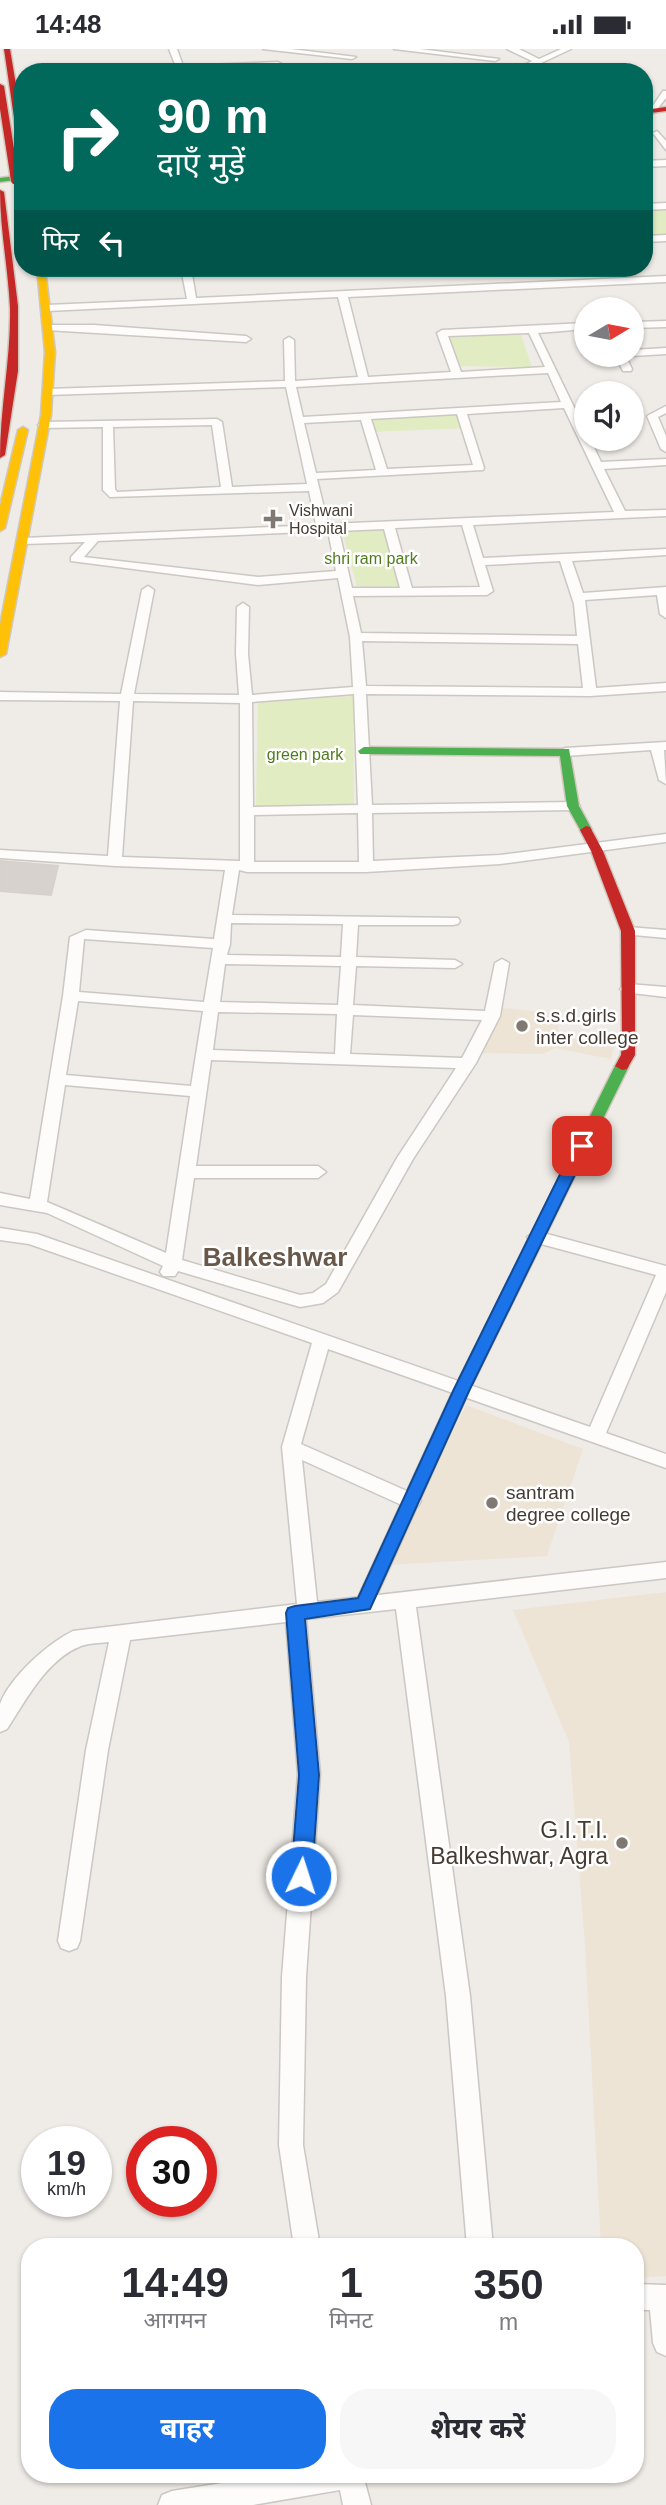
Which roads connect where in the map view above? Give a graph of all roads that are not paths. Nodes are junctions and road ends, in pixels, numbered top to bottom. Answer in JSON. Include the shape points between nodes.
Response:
{"nodes":[{"id":1,"x":7,"y":49,"type":"edge"},
{"id":2,"x":267,"y":49,"type":"edge"},
{"id":3,"x":359,"y":49,"type":"edge"},
{"id":4,"x":398,"y":49,"type":"edge"},
{"id":5,"x":511,"y":49,"type":"edge"},
{"id":6,"x":566,"y":49,"type":"edge"},
{"id":7,"x":495,"y":59,"type":"dead end"},
{"id":8,"x":538,"y":62,"type":"junction"},
{"id":9,"x":534,"y":63,"type":"edge"},
{"id":10,"x":14,"y":85,"type":"edge"},
{"id":11,"x":0,"y":86,"type":"edge"},
{"id":12,"x":666,"y":93,"type":"edge"},
{"id":13,"x":654,"y":110,"type":"edge"},
{"id":14,"x":657,"y":133,"type":"dead end"},
{"id":15,"x":666,"y":147,"type":"edge"},
{"id":16,"x":14,"y":184,"type":"edge"},
{"id":17,"x":0,"y":192,"type":"edge"},
{"id":18,"x":26,"y":277,"type":"edge"},
{"id":19,"x":42,"y":277,"type":"edge"},
{"id":20,"x":188,"y":277,"type":"edge"},
{"id":21,"x":665,"y":282,"type":"edge"},
{"id":22,"x":342,"y":294,"type":"junction"},
{"id":23,"x":192,"y":301,"type":"junction"},
{"id":24,"x":47,"y":308,"type":"junction"},
{"id":25,"x":666,"y":324,"type":"edge"},
{"id":26,"x":644,"y":325,"type":"edge"},
{"id":27,"x":30,"y":328,"type":"dead end"},
{"id":28,"x":49,"y":328,"type":"junction"},
{"id":29,"x":574,"y":328,"type":"edge"},
{"id":30,"x":532,"y":330,"type":"junction"},
{"id":31,"x":246,"y":339,"type":"dead end"},
{"id":32,"x":289,"y":339,"type":"dead end"},
{"id":33,"x":666,"y":351,"type":"edge"},
{"id":34,"x":644,"y":352,"type":"edge"},
{"id":35,"x":550,"y":370,"type":"junction"},
{"id":36,"x":457,"y":375,"type":"junction"},
{"id":37,"x":364,"y":380,"type":"junction"},
{"id":38,"x":290,"y":384,"type":"junction"},
{"id":39,"x":48,"y":392,"type":"junction"},
{"id":40,"x":567,"y":405,"type":"junction"},
{"id":41,"x":666,"y":409,"type":"edge"},
{"id":42,"x":461,"y":411,"type":"junction"},
{"id":43,"x":25,"y":416,"type":"dead end"},
{"id":44,"x":365,"y":417,"type":"junction"},
{"id":45,"x":298,"y":420,"type":"junction"},
{"id":46,"x":43,"y":425,"type":"junction"},
{"id":47,"x":108,"y":425,"type":"junction"},
{"id":48,"x":661,"y":430,"type":"edge"},
{"id":49,"x":666,"y":449,"type":"edge"},
{"id":50,"x":0,"y":455,"type":"edge"},
{"id":51,"x":666,"y":462,"type":"edge"},
{"id":52,"x":597,"y":466,"type":"junction"},
{"id":53,"x":382,"y":472,"type":"junction"},
{"id":54,"x":313,"y":481,"type":"junction"},
{"id":55,"x":227,"y":489,"type":"junction"},
{"id":56,"x":666,"y":513,"type":"edge"},
{"id":57,"x":621,"y":515,"type":"junction"},
{"id":58,"x":467,"y":523,"type":"junction"},
{"id":59,"x":389,"y":526,"type":"junction"},
{"id":60,"x":0,"y":528,"type":"edge"},
{"id":61,"x":328,"y":528,"type":"junction"},
{"id":62,"x":95,"y":538,"type":"junction"},
{"id":63,"x":24,"y":541,"type":"junction"},
{"id":64,"x":666,"y":552,"type":"edge"},
{"id":65,"x":565,"y":557,"type":"junction"},
{"id":66,"x":479,"y":562,"type":"junction"},
{"id":67,"x":343,"y":575,"type":"junction"},
{"id":68,"x":148,"y":590,"type":"dead end"},
{"id":69,"x":664,"y":591,"type":"edge"},
{"id":70,"x":407,"y":592,"type":"junction"},
{"id":71,"x":346,"y":593,"type":"junction"},
{"id":72,"x":578,"y":597,"type":"junction"},
{"id":73,"x":243,"y":607,"type":"dead end"},
{"id":74,"x":666,"y":614,"type":"edge"},
{"id":75,"x":356,"y":637,"type":"junction"},
{"id":76,"x":584,"y":640,"type":"junction"},
{"id":77,"x":0,"y":654,"type":"edge"},
{"id":78,"x":666,"y":687,"type":"edge"},
{"id":79,"x":360,"y":690,"type":"junction"},
{"id":80,"x":590,"y":692,"type":"junction"},
{"id":81,"x":0,"y":696,"type":"edge"},
{"id":82,"x":127,"y":698,"type":"junction"},
{"id":83,"x":246,"y":699,"type":"junction"},
{"id":84,"x":661,"y":746,"type":"edge"},
{"id":85,"x":364,"y":751,"type":"junction"},
{"id":86,"x":565,"y":752,"type":"junction"},
{"id":87,"x":665,"y":775,"type":"edge"},
{"id":88,"x":573,"y":806,"type":"junction"},
{"id":89,"x":365,"y":810,"type":"junction"},
{"id":90,"x":247,"y":811,"type":"junction"},
{"id":91,"x":666,"y":838,"type":"edge"},
{"id":92,"x":597,"y":851,"type":"junction"},
{"id":93,"x":0,"y":854,"type":"edge"},
{"id":94,"x":116,"y":862,"type":"junction"},
{"id":95,"x":240,"y":868,"type":"junction"},
{"id":96,"x":366,"y":868,"type":"junction"},
{"id":97,"x":226,"y":919,"type":"junction"},
{"id":98,"x":351,"y":920,"type":"junction"},
{"id":99,"x":453,"y":921,"type":"dead end"},
{"id":100,"x":628,"y":931,"type":"junction"},
{"id":101,"x":666,"y":934,"type":"edge"},
{"id":102,"x":221,"y":951,"type":"junction"},
{"id":103,"x":348,"y":962,"type":"junction"},
{"id":104,"x":502,"y":963,"type":"dead end"},
{"id":105,"x":455,"y":964,"type":"dead end"},
{"id":106,"x":628,"y":989,"type":"junction"},
{"id":107,"x":666,"y":992,"type":"edge"},
{"id":108,"x":71,"y":996,"type":"junction"},
{"id":109,"x":213,"y":1007,"type":"junction"},
{"id":110,"x":345,"y":1011,"type":"junction"},
{"id":111,"x":492,"y":1016,"type":"junction"},
{"id":112,"x":205,"y":1055,"type":"junction"},
{"id":113,"x":342,"y":1060,"type":"junction"},
{"id":114,"x":468,"y":1063,"type":"junction"},
{"id":115,"x":58,"y":1079,"type":"junction"},
{"id":116,"x":200,"y":1092,"type":"junction"},
{"id":117,"x":187,"y":1172,"type":"junction"},
{"id":118,"x":318,"y":1172,"type":"dead end"},
{"id":119,"x":0,"y":1199,"type":"edge"},
{"id":120,"x":38,"y":1204,"type":"junction"},
{"id":121,"x":0,"y":1234,"type":"edge"},
{"id":122,"x":536,"y":1237,"type":"junction"},
{"id":123,"x":173,"y":1263,"type":"junction"},
{"id":124,"x":666,"y":1272,"type":"edge"},
{"id":125,"x":162,"y":1284,"type":"junction"},
{"id":126,"x":322,"y":1340,"type":"junction"},
{"id":127,"x":462,"y":1389,"type":"junction"},
{"id":128,"x":595,"y":1436,"type":"junction"},
{"id":129,"x":292,"y":1447,"type":"junction"},
{"id":130,"x":666,"y":1461,"type":"edge"},
{"id":131,"x":411,"y":1501,"type":"junction"},
{"id":132,"x":666,"y":1570,"type":"edge"},
{"id":133,"x":405,"y":1599,"type":"junction"},
{"id":134,"x":364,"y":1604,"type":"junction"},
{"id":135,"x":302,"y":1612,"type":"junction"},
{"id":136,"x":121,"y":1633,"type":"junction"},
{"id":137,"x":0,"y":1723,"type":"edge"},
{"id":138,"x":69,"y":1941,"type":"dead end"},
{"id":139,"x":306,"y":2238,"type":"edge"},
{"id":140,"x":480,"y":2238,"type":"edge"},
{"id":141,"x":644,"y":2297,"type":"edge"},
{"id":142,"x":664,"y":2298,"type":"edge"},
{"id":143,"x":666,"y":2343,"type":"edge"},
{"id":144,"x":303,"y":2483,"type":"edge"},
{"id":145,"x":352,"y":2483,"type":"edge"},
{"id":146,"x":172,"y":2505,"type":"edge"},
{"id":147,"x":358,"y":2505,"type":"edge"}],
"edges":[{"from":1,"to":10,"type":"main road"},
{"from":2,"to":3,"type":"street","via":[[352,60]]},
{"from":4,"to":7,"type":"street"},
{"from":5,"to":8,"type":"street"},
{"from":6,"to":8,"type":"street"},
{"from":8,"to":9,"type":"street"},
{"from":11,"to":16,"type":"main road"},
{"from":12,"to":13,"type":"street"},
{"from":14,"to":15,"type":"street"},
{"from":17,"to":50,"type":"main road","via":[[14,306],[13,371]]},
{"from":18,"to":27,"type":"main road"},
{"from":19,"to":24,"type":"main road"},
{"from":20,"to":23,"type":"street"},
{"from":21,"to":22,"type":"street","via":[[566,280]]},
{"from":22,"to":23,"type":"street"},
{"from":22,"to":37,"type":"street"},
{"from":23,"to":24,"type":"street"},
{"from":24,"to":28,"type":"main road"},
{"from":25,"to":26,"type":"street"},
{"from":28,"to":31,"type":"street"},
{"from":28,"to":39,"type":"main road"},
{"from":29,"to":30,"type":"street"},
{"from":30,"to":35,"type":"street"},
{"from":30,"to":36,"type":"street","via":[[442,333]]},
{"from":32,"to":38,"type":"street"},
{"from":33,"to":34,"type":"street"},
{"from":35,"to":36,"type":"street"},
{"from":35,"to":40,"type":"street"},
{"from":36,"to":37,"type":"street"},
{"from":37,"to":38,"type":"street"},
{"from":38,"to":39,"type":"street"},
{"from":38,"to":45,"type":"street"},
{"from":39,"to":46,"type":"main road"},
{"from":40,"to":42,"type":"street"},
{"from":40,"to":52,"type":"street"},
{"from":41,"to":48,"type":"street","via":[[652,416]]},
{"from":42,"to":44,"type":"street"},
{"from":42,"to":53,"type":"street","via":[[480,468]]},
{"from":43,"to":60,"type":"main road"},
{"from":44,"to":45,"type":"street"},
{"from":44,"to":53,"type":"street"},
{"from":45,"to":54,"type":"street"},
{"from":46,"to":47,"type":"street"},
{"from":46,"to":63,"type":"main road"},
{"from":47,"to":55,"type":"street","via":[[217,422]]},
{"from":47,"to":55,"type":"street","via":[[111,493]]},
{"from":48,"to":49,"type":"street"},
{"from":51,"to":52,"type":"street"},
{"from":52,"to":57,"type":"street"},
{"from":53,"to":54,"type":"street"},
{"from":54,"to":55,"type":"street"},
{"from":54,"to":61,"type":"street"},
{"from":56,"to":57,"type":"street"},
{"from":57,"to":58,"type":"street"},
{"from":58,"to":59,"type":"street"},
{"from":58,"to":66,"type":"street"},
{"from":59,"to":61,"type":"street"},
{"from":59,"to":70,"type":"street"},
{"from":61,"to":62,"type":"street"},
{"from":61,"to":67,"type":"street"},
{"from":62,"to":63,"type":"street"},
{"from":62,"to":67,"type":"street","via":[[75,559],[265,581]]},
{"from":63,"to":77,"type":"main road"},
{"from":64,"to":65,"type":"street"},
{"from":65,"to":66,"type":"street"},
{"from":65,"to":72,"type":"street"},
{"from":66,"to":70,"type":"street","via":[[486,591]]},
{"from":67,"to":71,"type":"street"},
{"from":68,"to":82,"type":"street"},
{"from":69,"to":72,"type":"street"},
{"from":69,"to":74,"type":"street"},
{"from":70,"to":71,"type":"street"},
{"from":71,"to":75,"type":"street"},
{"from":72,"to":76,"type":"street"},
{"from":73,"to":83,"type":"street"},
{"from":75,"to":76,"type":"street"},
{"from":75,"to":79,"type":"street"},
{"from":76,"to":80,"type":"street"},
{"from":78,"to":80,"type":"street"},
{"from":79,"to":80,"type":"street"},
{"from":79,"to":83,"type":"street"},
{"from":79,"to":85,"type":"street"},
{"from":81,"to":82,"type":"street"},
{"from":82,"to":83,"type":"street"},
{"from":82,"to":94,"type":"street"},
{"from":83,"to":90,"type":"street"},
{"from":84,"to":86,"type":"street"},
{"from":84,"to":87,"type":"street"},
{"from":85,"to":86,"type":"main road"},
{"from":85,"to":89,"type":"street"},
{"from":86,"to":88,"type":"main road"},
{"from":88,"to":89,"type":"street"},
{"from":88,"to":92,"type":"main road"},
{"from":89,"to":90,"type":"street"},
{"from":89,"to":96,"type":"street"},
{"from":90,"to":95,"type":"street"},
{"from":91,"to":92,"type":"street"},
{"from":92,"to":96,"type":"street"},
{"from":92,"to":100,"type":"main road"},
{"from":93,"to":94,"type":"street"},
{"from":94,"to":95,"type":"street"},
{"from":95,"to":96,"type":"street"},
{"from":95,"to":97,"type":"street"},
{"from":97,"to":98,"type":"street"},
{"from":97,"to":102,"type":"street"},
{"from":98,"to":99,"type":"street"},
{"from":98,"to":103,"type":"street"},
{"from":100,"to":101,"type":"street"},
{"from":100,"to":106,"type":"main road"},
{"from":102,"to":103,"type":"street"},
{"from":102,"to":108,"type":"street","via":[[81,935],[77,937]]},
{"from":102,"to":109,"type":"street"},
{"from":103,"to":105,"type":"street"},
{"from":103,"to":110,"type":"street"},
{"from":104,"to":111,"type":"street"},
{"from":106,"to":107,"type":"street"},
{"from":106,"to":122,"type":"main road","via":[[628,1055]]},
{"from":108,"to":109,"type":"street"},
{"from":108,"to":115,"type":"street"},
{"from":109,"to":110,"type":"street"},
{"from":109,"to":112,"type":"street"},
{"from":110,"to":111,"type":"street"},
{"from":110,"to":113,"type":"street"},
{"from":111,"to":114,"type":"street"},
{"from":112,"to":113,"type":"street"},
{"from":112,"to":116,"type":"street"},
{"from":113,"to":114,"type":"street"},
{"from":114,"to":123,"type":"street","via":[[324,1295],[300,1301]]},
{"from":115,"to":116,"type":"street"},
{"from":115,"to":120,"type":"street"},
{"from":116,"to":117,"type":"street"},
{"from":117,"to":118,"type":"street"},
{"from":117,"to":123,"type":"street"},
{"from":119,"to":120,"type":"street"},
{"from":120,"to":123,"type":"street"},
{"from":121,"to":125,"type":"street","via":[[31,1238]]},
{"from":122,"to":124,"type":"street"},
{"from":122,"to":127,"type":"main road"},
{"from":123,"to":125,"type":"street"},
{"from":124,"to":128,"type":"street"},
{"from":125,"to":126,"type":"street"},
{"from":126,"to":127,"type":"street"},
{"from":126,"to":129,"type":"street"},
{"from":127,"to":128,"type":"street"},
{"from":127,"to":131,"type":"main road"},
{"from":128,"to":130,"type":"street"},
{"from":129,"to":131,"type":"street"},
{"from":129,"to":135,"type":"street"},
{"from":131,"to":134,"type":"main road"},
{"from":132,"to":133,"type":"street"},
{"from":133,"to":134,"type":"street"},
{"from":133,"to":140,"type":"street","via":[[458,1996]]},
{"from":134,"to":135,"type":"street"},
{"from":135,"to":136,"type":"street"},
{"from":135,"to":139,"type":"street","via":[[309,1775],[293,1977],[291,2145]]},
{"from":136,"to":137,"type":"street","via":[[65,1643],[28,1677]]},
{"from":136,"to":138,"type":"street","via":[[97,1750]]},
{"from":141,"to":142,"type":"street"},
{"from":142,"to":143,"type":"street"},
{"from":144,"to":146,"type":"street"},
{"from":145,"to":147,"type":"street"}]}
